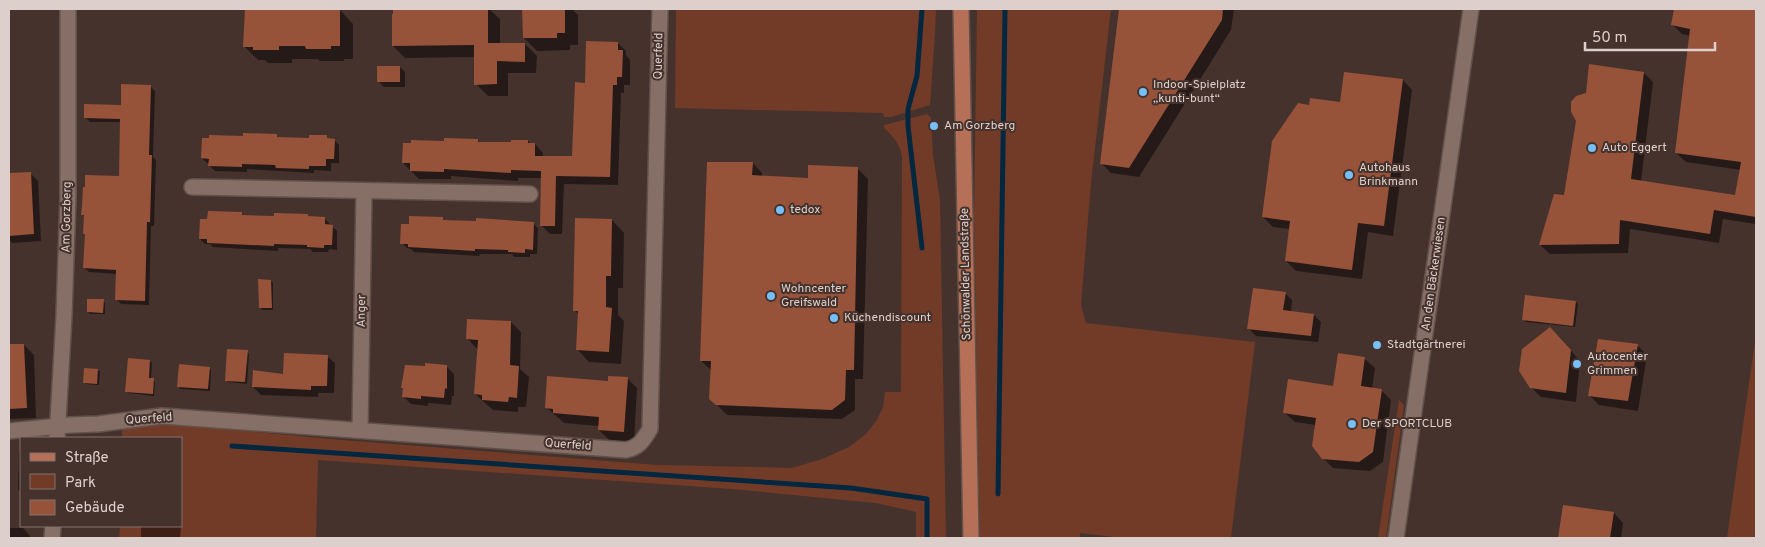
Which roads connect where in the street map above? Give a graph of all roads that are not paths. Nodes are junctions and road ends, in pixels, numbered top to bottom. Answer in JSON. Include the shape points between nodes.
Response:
{"nodes":[{"id":1,"x":68,"y":9,"type":"edge"},
{"id":2,"x":660,"y":9,"type":"edge"},
{"id":3,"x":961,"y":9,"type":"edge"},
{"id":4,"x":1471,"y":9,"type":"edge"},
{"id":5,"x":192,"y":187,"type":"dead end"},
{"id":6,"x":364,"y":191,"type":"junction"},
{"id":7,"x":530,"y":194,"type":"dead end"},
{"id":8,"x":360,"y":430,"type":"junction"},
{"id":9,"x":9,"y":431,"type":"edge"},
{"id":10,"x":58,"y":432,"type":"edge"},
{"id":11,"x":970,"y":538,"type":"edge"},
{"id":12,"x":1396,"y":538,"type":"edge"}],
"edges":[{"from":1,"to":10,"type":"street","name":"Am Gorzberg","via":[[68,198]]},
{"from":2,"to":8,"type":"street","name":"Querfeld","via":[[650,429],[641,444],[626,450]]},
{"from":3,"to":11,"type":"main road","name":"Schönwalder Landstraße"},
{"from":4,"to":12,"type":"street","name":"An den Bäckerwiesen"},
{"from":5,"to":6,"type":"street"},
{"from":6,"to":7,"type":"street"},
{"from":6,"to":8,"type":"street","name":"Anger"},
{"from":8,"to":10,"type":"street","name":"Querfeld","via":[[162,416]]},
{"from":9,"to":10,"type":"street","via":[[42,429]]}]}
